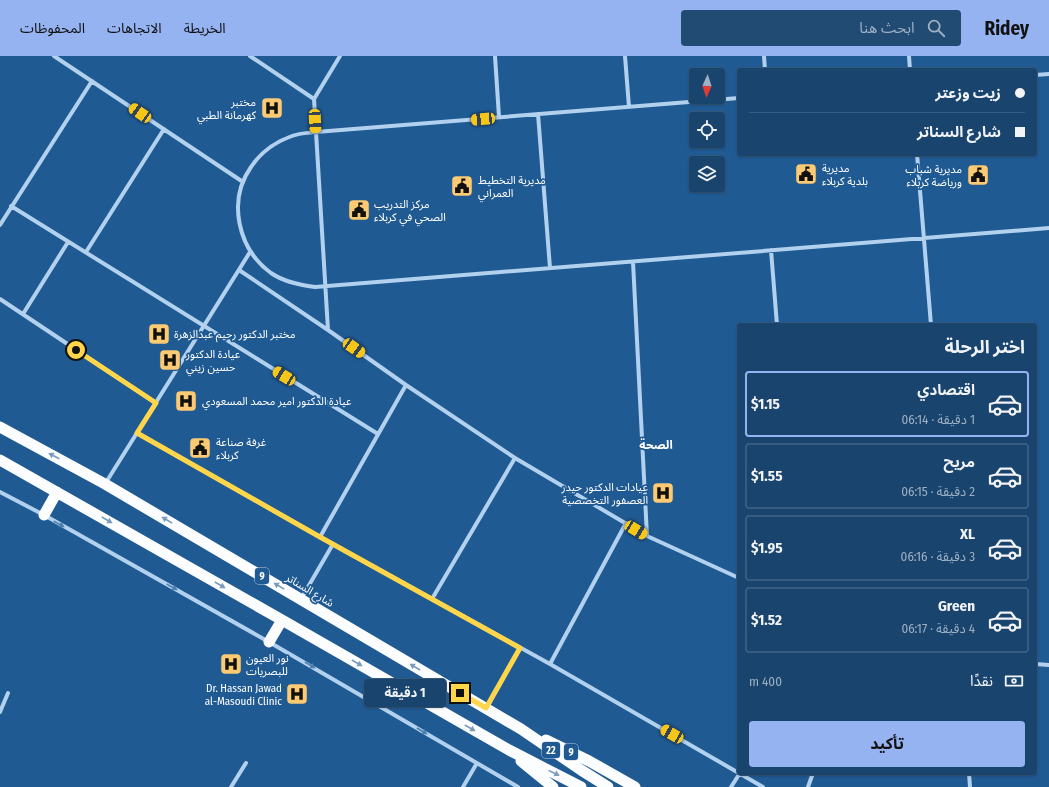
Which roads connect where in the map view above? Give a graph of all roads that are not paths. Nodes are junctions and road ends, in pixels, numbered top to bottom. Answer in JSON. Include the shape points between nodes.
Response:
{"nodes":[{"id":1,"x":54,"y":56,"type":"edge"},
{"id":2,"x":250,"y":56,"type":"edge"},
{"id":3,"x":340,"y":56,"type":"edge"},
{"id":4,"x":495,"y":56,"type":"edge"},
{"id":5,"x":625,"y":56,"type":"edge"},
{"id":6,"x":764,"y":56,"type":"edge"},
{"id":7,"x":909,"y":56,"type":"edge"},
{"id":8,"x":765,"y":68,"type":"edge"},
{"id":9,"x":910,"y":68,"type":"edge"},
{"id":10,"x":1049,"y":74,"type":"edge"},
{"id":11,"x":1037,"y":75,"type":"edge"},
{"id":12,"x":92,"y":81,"type":"junction"},
{"id":13,"x":737,"y":98,"type":"edge"},
{"id":14,"x":314,"y":99,"type":"junction"},
{"id":15,"x":629,"y":107,"type":"junction"},
{"id":16,"x":538,"y":114,"type":"junction"},
{"id":17,"x":499,"y":118,"type":"junction"},
{"id":18,"x":164,"y":129,"type":"junction"},
{"id":19,"x":316,"y":132,"type":"junction"},
{"id":20,"x":917,"y":156,"type":"edge"},
{"id":21,"x":243,"y":182,"type":"junction"},
{"id":22,"x":11,"y":206,"type":"junction"},
{"id":23,"x":0,"y":225,"type":"edge"},
{"id":24,"x":1049,"y":228,"type":"edge"},
{"id":25,"x":924,"y":238,"type":"junction"},
{"id":26,"x":68,"y":242,"type":"junction"},
{"id":27,"x":771,"y":250,"type":"junction"},
{"id":28,"x":86,"y":252,"type":"junction"},
{"id":29,"x":250,"y":252,"type":"junction"},
{"id":30,"x":633,"y":262,"type":"junction"},
{"id":31,"x":550,"y":268,"type":"junction"},
{"id":32,"x":239,"y":270,"type":"junction"},
{"id":33,"x":325,"y":286,"type":"junction"},
{"id":34,"x":0,"y":299,"type":"edge"},
{"id":35,"x":23,"y":314,"type":"junction"},
{"id":36,"x":777,"y":323,"type":"edge"},
{"id":37,"x":931,"y":323,"type":"edge"},
{"id":38,"x":204,"y":326,"type":"junction"},
{"id":39,"x":328,"y":330,"type":"junction"},
{"id":40,"x":406,"y":385,"type":"junction"},
{"id":41,"x":156,"y":403,"type":"junction"},
{"id":42,"x":1,"y":428,"type":"edge"},
{"id":43,"x":137,"y":433,"type":"junction"},
{"id":44,"x":378,"y":434,"type":"junction"},
{"id":45,"x":515,"y":458,"type":"junction"},
{"id":46,"x":0,"y":460,"type":"edge"},
{"id":47,"x":105,"y":484,"type":"junction"},
{"id":48,"x":0,"y":492,"type":"edge"},
{"id":49,"x":57,"y":492,"type":"junction"},
{"id":50,"x":44,"y":515,"type":"junction"},
{"id":51,"x":626,"y":523,"type":"junction"},
{"id":52,"x":647,"y":536,"type":"junction"},
{"id":53,"x":320,"y":537,"type":"junction"},
{"id":54,"x":333,"y":544,"type":"junction"},
{"id":55,"x":737,"y":577,"type":"edge"},
{"id":56,"x":432,"y":599,"type":"junction"},
{"id":57,"x":301,"y":600,"type":"junction"},
{"id":58,"x":282,"y":620,"type":"junction"},
{"id":59,"x":269,"y":642,"type":"junction"},
{"id":60,"x":520,"y":648,"type":"junction"},
{"id":61,"x":550,"y":664,"type":"junction"},
{"id":62,"x":1037,"y":664,"type":"edge"},
{"id":63,"x":1049,"y":665,"type":"edge"},
{"id":64,"x":8,"y":693,"type":"dead end"},
{"id":65,"x":486,"y":708,"type":"junction"},
{"id":66,"x":0,"y":712,"type":"edge"},
{"id":67,"x":521,"y":729,"type":"junction"},
{"id":68,"x":508,"y":750,"type":"junction"},
{"id":69,"x":246,"y":762,"type":"dead end"},
{"id":70,"x":477,"y":763,"type":"junction"},
{"id":71,"x":737,"y":771,"type":"edge"},
{"id":72,"x":739,"y":775,"type":"edge"},
{"id":73,"x":743,"y":775,"type":"edge"},
{"id":74,"x":812,"y":775,"type":"edge"},
{"id":75,"x":969,"y":775,"type":"edge"},
{"id":76,"x":578,"y":785,"type":"edge"},
{"id":77,"x":231,"y":787,"type":"edge"},
{"id":78,"x":464,"y":787,"type":"edge"},
{"id":79,"x":518,"y":787,"type":"edge"},
{"id":80,"x":553,"y":787,"type":"edge"},
{"id":81,"x":608,"y":787,"type":"edge"},
{"id":82,"x":635,"y":787,"type":"edge"},
{"id":83,"x":731,"y":787,"type":"edge"},
{"id":84,"x":763,"y":787,"type":"edge"},
{"id":85,"x":808,"y":787,"type":"edge"},
{"id":86,"x":970,"y":787,"type":"edge"}],
"edges":[{"from":1,"to":12,"type":"street"},
{"from":2,"to":14,"type":"street"},
{"from":3,"to":14,"type":"street"},
{"from":4,"to":17,"type":"street"},
{"from":5,"to":15,"type":"street"},
{"from":6,"to":8,"type":"street"},
{"from":7,"to":9,"type":"street"},
{"from":10,"to":11,"type":"street"},
{"from":12,"to":18,"type":"street"},
{"from":12,"to":22,"type":"street"},
{"from":13,"to":15,"type":"street"},
{"from":14,"to":19,"type":"street"},
{"from":15,"to":16,"type":"street"},
{"from":16,"to":17,"type":"street"},
{"from":16,"to":31,"type":"street"},
{"from":17,"to":19,"type":"street"},
{"from":18,"to":21,"type":"street"},
{"from":18,"to":28,"type":"street"},
{"from":19,"to":21,"type":"street","via":[[293,136],[272,146],[255,161]]},
{"from":19,"to":33,"type":"street"},
{"from":20,"to":25,"type":"street"},
{"from":21,"to":29,"type":"street","via":[[238,216]]},
{"from":22,"to":23,"type":"street"},
{"from":22,"to":26,"type":"street"},
{"from":24,"to":25,"type":"street"},
{"from":25,"to":27,"type":"street"},
{"from":25,"to":37,"type":"street"},
{"from":26,"to":28,"type":"street"},
{"from":26,"to":35,"type":"street"},
{"from":27,"to":30,"type":"street"},
{"from":27,"to":36,"type":"street"},
{"from":28,"to":38,"type":"street"},
{"from":29,"to":32,"type":"street"},
{"from":29,"to":33,"type":"street","via":[[272,273],[285,280],[300,285]]},
{"from":30,"to":31,"type":"street"},
{"from":30,"to":52,"type":"street"},
{"from":31,"to":33,"type":"street"},
{"from":32,"to":38,"type":"street"},
{"from":32,"to":39,"type":"street"},
{"from":33,"to":39,"type":"street"},
{"from":34,"to":35,"type":"street"},
{"from":35,"to":41,"type":"street"},
{"from":38,"to":41,"type":"street"},
{"from":38,"to":44,"type":"street"},
{"from":39,"to":40,"type":"street"},
{"from":40,"to":44,"type":"street"},
{"from":40,"to":45,"type":"street"},
{"from":41,"to":43,"type":"street"},
{"from":47,"to":42,"type":"highway","name":"شارع السناتر","number":"9","one_way":true},
{"from":43,"to":47,"type":"street"},
{"from":43,"to":53,"type":"street"},
{"from":44,"to":53,"type":"street"},
{"from":45,"to":51,"type":"street"},
{"from":45,"to":56,"type":"street"},
{"from":46,"to":49,"type":"highway"},
{"from":57,"to":47,"type":"highway","name":"شارع السناتر","number":"9","one_way":true},
{"from":48,"to":50,"type":"street"},
{"from":49,"to":50,"type":"highway"},
{"from":49,"to":58,"type":"highway","one_way":true},
{"from":50,"to":59,"type":"street","one_way":true},
{"from":51,"to":52,"type":"street"},
{"from":51,"to":61,"type":"street"},
{"from":52,"to":55,"type":"street"},
{"from":53,"to":54,"type":"street"},
{"from":54,"to":56,"type":"street"},
{"from":54,"to":57,"type":"street"},
{"from":56,"to":60,"type":"street"},
{"from":65,"to":57,"type":"highway","name":"شارع السناتر","number":"9","one_way":true},
{"from":58,"to":59,"type":"highway"},
{"from":58,"to":68,"type":"highway","one_way":true},
{"from":59,"to":70,"type":"street","one_way":true},
{"from":60,"to":61,"type":"street"},
{"from":60,"to":65,"type":"street"},
{"from":61,"to":71,"type":"street"},
{"from":62,"to":63,"type":"street"},
{"from":64,"to":66,"type":"street"},
{"from":65,"to":67,"type":"highway","name":"شارع السناتر","number":"9"},
{"from":67,"to":81,"type":"highway","name":"شارع السناتر","number":"22"},
{"from":67,"to":82,"type":"highway","number":"9","via":[[577,754]]},
{"from":68,"to":76,"type":"highway","number":"22","one_way":true},
{"from":68,"to":80,"type":"highway"},
{"from":69,"to":77,"type":"street"},
{"from":70,"to":78,"type":"street"},
{"from":70,"to":79,"type":"street"},
{"from":72,"to":83,"type":"street"},
{"from":73,"to":84,"type":"street"},
{"from":74,"to":85,"type":"street"},
{"from":75,"to":86,"type":"street"}]}
